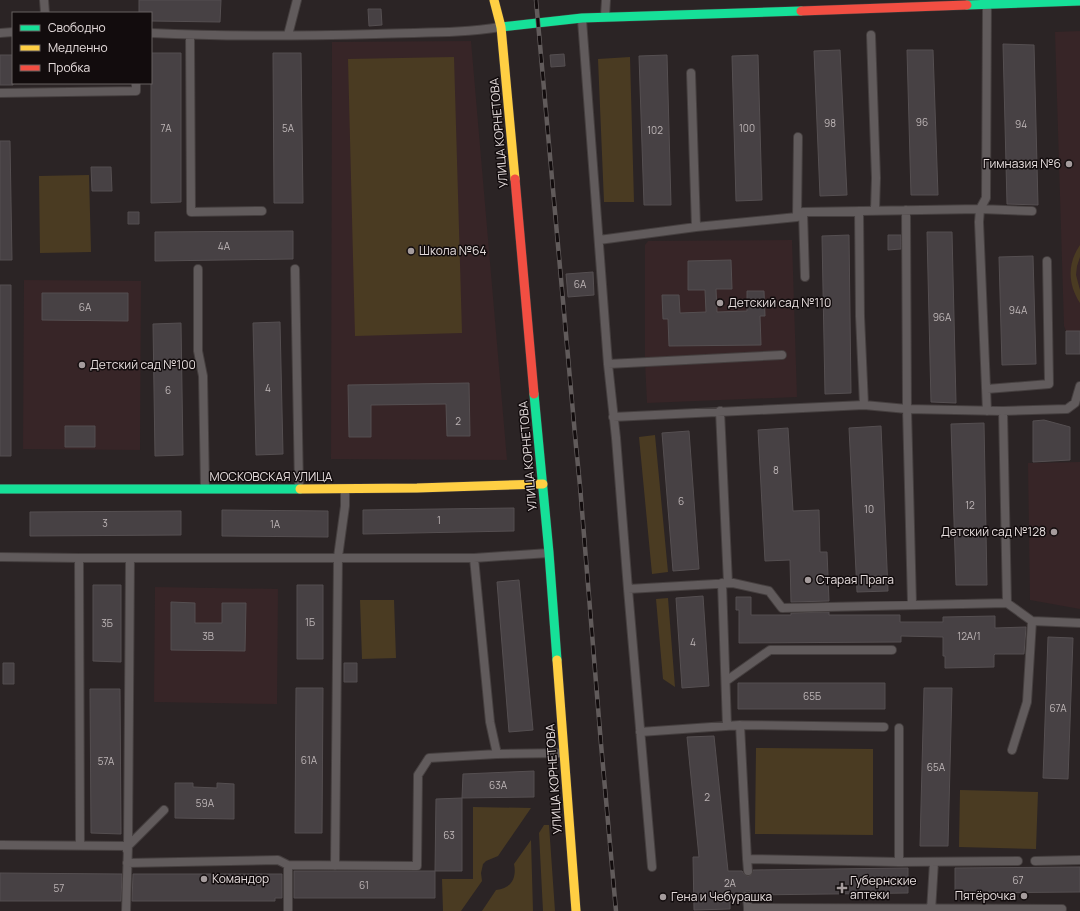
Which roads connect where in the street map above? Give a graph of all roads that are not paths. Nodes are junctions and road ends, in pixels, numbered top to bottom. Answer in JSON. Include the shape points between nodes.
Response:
{"nodes":[{"id":1,"x":44,"y":0,"type":"edge"},
{"id":2,"x":296,"y":0,"type":"edge"},
{"id":3,"x":494,"y":0,"type":"edge"},
{"id":4,"x":606,"y":0,"type":"edge"},
{"id":5,"x":1021,"y":1,"type":"edge"},
{"id":6,"x":1080,"y":1,"type":"edge"},
{"id":7,"x":895,"y":4,"type":"edge"},
{"id":8,"x":987,"y":4,"type":"junction"},
{"id":9,"x":44,"y":12,"type":"edge"},
{"id":10,"x":604,"y":17,"type":"junction"},
{"id":11,"x":582,"y":18,"type":"junction"},
{"id":12,"x":501,"y":27,"type":"junction"},
{"id":13,"x":12,"y":32,"type":"edge"},
{"id":14,"x":0,"y":33,"type":"edge"},
{"id":15,"x":152,"y":34,"type":"edge"},
{"id":16,"x":190,"y":35,"type":"junction"},
{"id":17,"x":288,"y":35,"type":"junction"},
{"id":18,"x":871,"y":35,"type":"dead end"},
{"id":19,"x":691,"y":73,"type":"dead end"},
{"id":20,"x":136,"y":84,"type":"edge"},
{"id":21,"x":0,"y":93,"type":"edge"},
{"id":22,"x":798,"y":137,"type":"dead end"},
{"id":23,"x":980,"y":209,"type":"junction"},
{"id":24,"x":859,"y":210,"type":"junction"},
{"id":25,"x":875,"y":210,"type":"junction"},
{"id":26,"x":906,"y":210,"type":"junction"},
{"id":27,"x":262,"y":211,"type":"dead end"},
{"id":28,"x":1032,"y":211,"type":"dead end"},
{"id":29,"x":800,"y":215,"type":"junction"},
{"id":30,"x":696,"y":227,"type":"junction"},
{"id":31,"x":598,"y":240,"type":"junction"},
{"id":32,"x":1047,"y":261,"type":"dead end"},
{"id":33,"x":198,"y":269,"type":"dead end"},
{"id":34,"x":295,"y":269,"type":"dead end"},
{"id":35,"x":805,"y":277,"type":"dead end"},
{"id":36,"x":782,"y":355,"type":"dead end"},
{"id":37,"x":608,"y":364,"type":"junction"},
{"id":38,"x":1080,"y":386,"type":"edge"},
{"id":39,"x":987,"y":388,"type":"junction"},
{"id":40,"x":864,"y":406,"type":"junction"},
{"id":41,"x":907,"y":409,"type":"junction"},
{"id":42,"x":720,"y":411,"type":"junction"},
{"id":43,"x":987,"y":411,"type":"junction"},
{"id":44,"x":1004,"y":411,"type":"junction"},
{"id":45,"x":613,"y":417,"type":"junction"},
{"id":46,"x":543,"y":484,"type":"junction"},
{"id":47,"x":0,"y":489,"type":"edge"},
{"id":48,"x":299,"y":489,"type":"junction"},
{"id":49,"x":345,"y":489,"type":"junction"},
{"id":50,"x":205,"y":490,"type":"junction"},
{"id":51,"x":549,"y":553,"type":"junction"},
{"id":52,"x":0,"y":557,"type":"edge"},
{"id":53,"x":338,"y":557,"type":"junction"},
{"id":54,"x":79,"y":558,"type":"junction"},
{"id":55,"x":130,"y":558,"type":"junction"},
{"id":56,"x":474,"y":558,"type":"junction"},
{"id":57,"x":725,"y":583,"type":"junction"},
{"id":58,"x":628,"y":589,"type":"junction"},
{"id":59,"x":1007,"y":603,"type":"junction"},
{"id":60,"x":912,"y":604,"type":"junction"},
{"id":61,"x":1032,"y":621,"type":"junction"},
{"id":62,"x":1080,"y":623,"type":"edge"},
{"id":63,"x":892,"y":650,"type":"dead end"},
{"id":64,"x":726,"y":681,"type":"junction"},
{"id":65,"x":740,"y":725,"type":"junction"},
{"id":66,"x":727,"y":726,"type":"junction"},
{"id":67,"x":884,"y":727,"type":"dead end"},
{"id":68,"x":899,"y":728,"type":"dead end"},
{"id":69,"x":640,"y":732,"type":"junction"},
{"id":70,"x":1012,"y":750,"type":"dead end"},
{"id":71,"x":564,"y":753,"type":"junction"},
{"id":72,"x":497,"y":754,"type":"junction"},
{"id":73,"x":164,"y":810,"type":"dead end"},
{"id":74,"x":0,"y":845,"type":"edge"},
{"id":75,"x":80,"y":845,"type":"junction"},
{"id":76,"x":128,"y":846,"type":"junction"},
{"id":77,"x":747,"y":859,"type":"junction"},
{"id":78,"x":1080,"y":860,"type":"edge"},
{"id":79,"x":1018,"y":861,"type":"dead end"},
{"id":80,"x":1035,"y":861,"type":"dead end"},
{"id":81,"x":899,"y":862,"type":"junction"},
{"id":82,"x":934,"y":862,"type":"junction"},
{"id":83,"x":127,"y":863,"type":"junction"},
{"id":84,"x":288,"y":865,"type":"junction"},
{"id":85,"x":335,"y":866,"type":"junction"},
{"id":86,"x":652,"y":867,"type":"dead end"},
{"id":87,"x":748,"y":870,"type":"dead end"},
{"id":88,"x":747,"y":896,"type":"dead end"},
{"id":89,"x":1062,"y":909,"type":"dead end"},
{"id":90,"x":748,"y":910,"type":"edge"},
{"id":91,"x":931,"y":910,"type":"edge"},
{"id":92,"x":126,"y":911,"type":"edge"},
{"id":93,"x":288,"y":911,"type":"edge"},
{"id":94,"x":576,"y":911,"type":"edge"}],
"edges":[{"from":1,"to":9,"type":"lane"},
{"from":2,"to":17,"type":"lane"},
{"from":3,"to":12,"type":"street","name":"УЛИЦА КОРНЕТОВА"},
{"from":4,"to":10,"type":"lane"},
{"from":5,"to":6,"type":"street"},
{"from":5,"to":8,"type":"street"},
{"from":7,"to":8,"type":"street"},
{"from":7,"to":10,"type":"street"},
{"from":8,"to":23,"type":"lane","via":[[986,198]]},
{"from":10,"to":11,"type":"street"},
{"from":11,"to":12,"type":"street"},
{"from":11,"to":31,"type":"lane"},
{"from":12,"to":17,"type":"lane","via":[[476,31]]},
{"from":12,"to":46,"type":"street","name":"УЛИЦА КОРНЕТОВА"},
{"from":13,"to":14,"type":"lane"},
{"from":15,"to":16,"type":"lane"},
{"from":16,"to":17,"type":"lane"},
{"from":16,"to":27,"type":"lane","via":[[191,212]]},
{"from":18,"to":25,"type":"lane"},
{"from":19,"to":30,"type":"lane"},
{"from":20,"to":21,"type":"lane","via":[[136,91]]},
{"from":22,"to":29,"type":"lane"},
{"from":23,"to":26,"type":"lane"},
{"from":23,"to":28,"type":"lane"},
{"from":23,"to":39,"type":"lane"},
{"from":24,"to":25,"type":"lane"},
{"from":24,"to":29,"type":"lane"},
{"from":24,"to":40,"type":"lane"},
{"from":25,"to":26,"type":"lane"},
{"from":26,"to":41,"type":"lane"},
{"from":29,"to":30,"type":"lane"},
{"from":29,"to":35,"type":"lane"},
{"from":30,"to":31,"type":"lane"},
{"from":31,"to":37,"type":"lane"},
{"from":32,"to":39,"type":"lane","via":[[1049,384]]},
{"from":33,"to":50,"type":"lane","via":[[198,352],[204,376]]},
{"from":34,"to":48,"type":"lane"},
{"from":36,"to":37,"type":"lane"},
{"from":37,"to":45,"type":"lane"},
{"from":38,"to":44,"type":"lane","via":[[1075,403],[1067,409]]},
{"from":39,"to":43,"type":"lane"},
{"from":40,"to":41,"type":"lane"},
{"from":40,"to":42,"type":"lane"},
{"from":41,"to":43,"type":"lane"},
{"from":41,"to":60,"type":"lane"},
{"from":42,"to":45,"type":"lane"},
{"from":42,"to":57,"type":"lane"},
{"from":43,"to":44,"type":"lane"},
{"from":44,"to":59,"type":"lane"},
{"from":45,"to":58,"type":"lane"},
{"from":46,"to":49,"type":"street","name":"МОСКОВСКАЯ УЛИЦА"},
{"from":46,"to":51,"type":"street","name":"УЛИЦА КОРНЕТОВА"},
{"from":47,"to":50,"type":"street","name":"МОСКОВСКАЯ УЛИЦА"},
{"from":48,"to":49,"type":"street","name":"МОСКОВСКАЯ УЛИЦА"},
{"from":48,"to":50,"type":"street","name":"МОСКОВСКАЯ УЛИЦА"},
{"from":49,"to":53,"type":"lane"},
{"from":51,"to":56,"type":"lane"},
{"from":51,"to":71,"type":"street","name":"УЛИЦА КОРНЕТОВА"},
{"from":52,"to":54,"type":"lane"},
{"from":53,"to":55,"type":"lane"},
{"from":53,"to":56,"type":"lane"},
{"from":53,"to":85,"type":"lane"},
{"from":54,"to":55,"type":"lane"},
{"from":54,"to":75,"type":"lane"},
{"from":55,"to":76,"type":"lane"},
{"from":56,"to":72,"type":"lane","via":[[490,722]]},
{"from":57,"to":58,"type":"lane"},
{"from":57,"to":60,"type":"lane","via":[[769,590],[782,608]]},
{"from":57,"to":64,"type":"lane"},
{"from":58,"to":69,"type":"lane"},
{"from":59,"to":60,"type":"lane"},
{"from":59,"to":61,"type":"lane"},
{"from":61,"to":62,"type":"lane"},
{"from":61,"to":70,"type":"lane","via":[[1027,702]]},
{"from":63,"to":64,"type":"lane","via":[[770,650]]},
{"from":64,"to":66,"type":"lane"},
{"from":65,"to":66,"type":"lane"},
{"from":65,"to":67,"type":"lane"},
{"from":65,"to":77,"type":"lane"},
{"from":66,"to":69,"type":"lane"},
{"from":68,"to":81,"type":"lane"},
{"from":69,"to":86,"type":"lane"},
{"from":71,"to":72,"type":"lane"},
{"from":71,"to":94,"type":"street","name":"УЛИЦА КОРНЕТОВА"},
{"from":72,"to":85,"type":"lane","via":[[429,758],[418,775],[417,866]]},
{"from":73,"to":76,"type":"lane"},
{"from":74,"to":75,"type":"lane"},
{"from":75,"to":76,"type":"lane"},
{"from":76,"to":83,"type":"lane"},
{"from":77,"to":81,"type":"lane"},
{"from":77,"to":87,"type":"lane"},
{"from":78,"to":80,"type":"lane"},
{"from":79,"to":82,"type":"lane"},
{"from":81,"to":82,"type":"lane"},
{"from":82,"to":91,"type":"lane"},
{"from":83,"to":84,"type":"lane","via":[[278,860]]},
{"from":83,"to":92,"type":"lane"},
{"from":84,"to":85,"type":"lane"},
{"from":84,"to":93,"type":"lane"},
{"from":88,"to":90,"type":"lane"},
{"from":89,"to":91,"type":"lane"},
{"from":90,"to":91,"type":"lane"}]}
